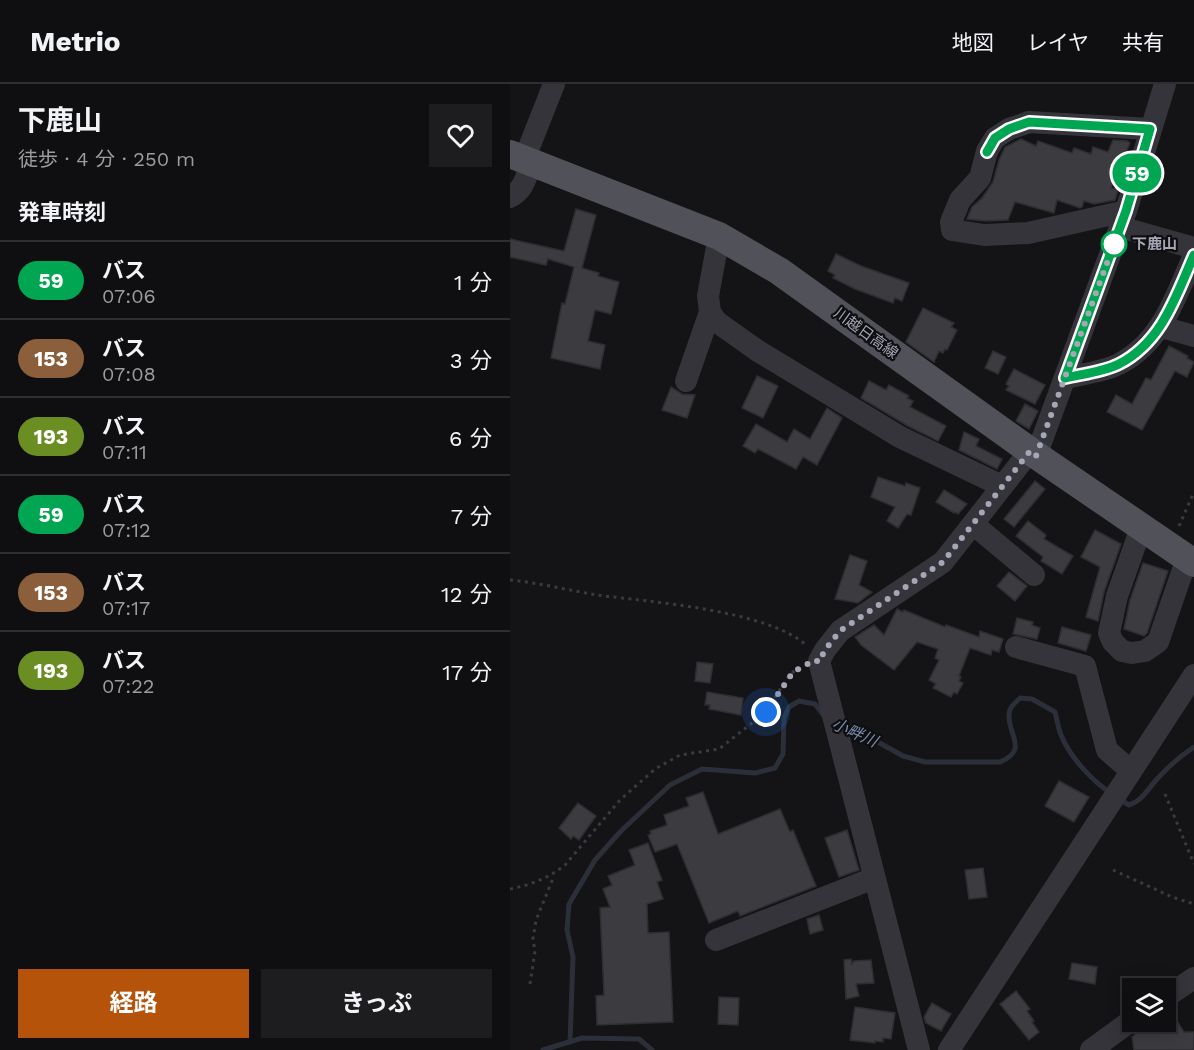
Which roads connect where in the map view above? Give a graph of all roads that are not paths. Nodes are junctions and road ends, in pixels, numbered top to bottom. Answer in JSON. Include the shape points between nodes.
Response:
{"nodes":[{"id":1,"x":554,"y":84,"type":"edge"},
{"id":2,"x":1165,"y":84,"type":"edge"},
{"id":3,"x":1150,"y":129,"type":"junction"},
{"id":4,"x":522,"y":159,"type":"edge"},
{"id":5,"x":510,"y":197,"type":"edge"},
{"id":6,"x":1123,"y":219,"type":"junction"},
{"id":7,"x":719,"y":236,"type":"junction"},
{"id":8,"x":1194,"y":248,"type":"edge"},
{"id":9,"x":1194,"y":255,"type":"edge"},
{"id":10,"x":710,"y":312,"type":"junction"},
{"id":11,"x":1161,"y":327,"type":"junction"},
{"id":12,"x":1194,"y":336,"type":"edge"},
{"id":13,"x":1065,"y":378,"type":"junction"},
{"id":14,"x":686,"y":381,"type":"dead end"},
{"id":15,"x":1033,"y":453,"type":"junction"},
{"id":16,"x":1002,"y":486,"type":"junction"},
{"id":17,"x":973,"y":524,"type":"junction"},
{"id":18,"x":1141,"y":528,"type":"junction"},
{"id":19,"x":1183,"y":556,"type":"edge"},
{"id":20,"x":1034,"y":575,"type":"dead end"},
{"id":21,"x":1016,"y":647,"type":"dead end"},
{"id":22,"x":1194,"y":675,"type":"edge"},
{"id":23,"x":1131,"y":771,"type":"junction"},
{"id":24,"x":874,"y":878,"type":"junction"},
{"id":25,"x":716,"y":940,"type":"dead end"},
{"id":26,"x":1194,"y":978,"type":"edge"},
{"id":27,"x":1176,"y":990,"type":"edge"},
{"id":28,"x":1122,"y":1027,"type":"edge"},
{"id":29,"x":919,"y":1050,"type":"edge"},
{"id":30,"x":949,"y":1050,"type":"edge"},
{"id":31,"x":1091,"y":1050,"type":"edge"}],
"edges":[{"from":1,"to":4,"type":"street"},
{"from":2,"to":3,"type":"street"},
{"from":3,"to":6,"type":"street"},
{"from":3,"to":6,"type":"street","via":[[1029,122],[1009,129],[995,138],[981,178],[960,200],[951,222],[952,230],[984,235],[1028,233]]},
{"from":4,"to":5,"type":"street","via":[[524,184]]},
{"from":4,"to":7,"type":"main road","name":"川越日高線"},
{"from":6,"to":8,"type":"street"},
{"from":6,"to":13,"type":"street"},
{"from":7,"to":10,"type":"street","via":[[708,296]]},
{"from":7,"to":15,"type":"main road","name":"川越日高線","via":[[779,271]]},
{"from":9,"to":11,"type":"street"},
{"from":10,"to":14,"type":"street"},
{"from":10,"to":16,"type":"street","via":[[717,322],[758,351],[900,437]]},
{"from":11,"to":12,"type":"street"},
{"from":11,"to":13,"type":"street","via":[[1146,346],[1119,364]]},
{"from":13,"to":15,"type":"street"},
{"from":15,"to":16,"type":"street"},
{"from":15,"to":18,"type":"main road","name":"川越日高線"},
{"from":16,"to":17,"type":"street"},
{"from":17,"to":20,"type":"street"},
{"from":17,"to":24,"type":"street","via":[[943,562],[840,631],[817,661]]},
{"from":18,"to":19,"type":"main road","name":"川越日高線"},
{"from":18,"to":19,"type":"street","via":[[1109,633],[1122,651],[1145,651],[1158,642]]},
{"from":21,"to":23,"type":"street","via":[[1085,666],[1107,750]]},
{"from":22,"to":23,"type":"street"},
{"from":23,"to":30,"type":"street"},
{"from":24,"to":25,"type":"street"},
{"from":24,"to":29,"type":"street"},
{"from":26,"to":27,"type":"street"},
{"from":28,"to":31,"type":"street"}]}
